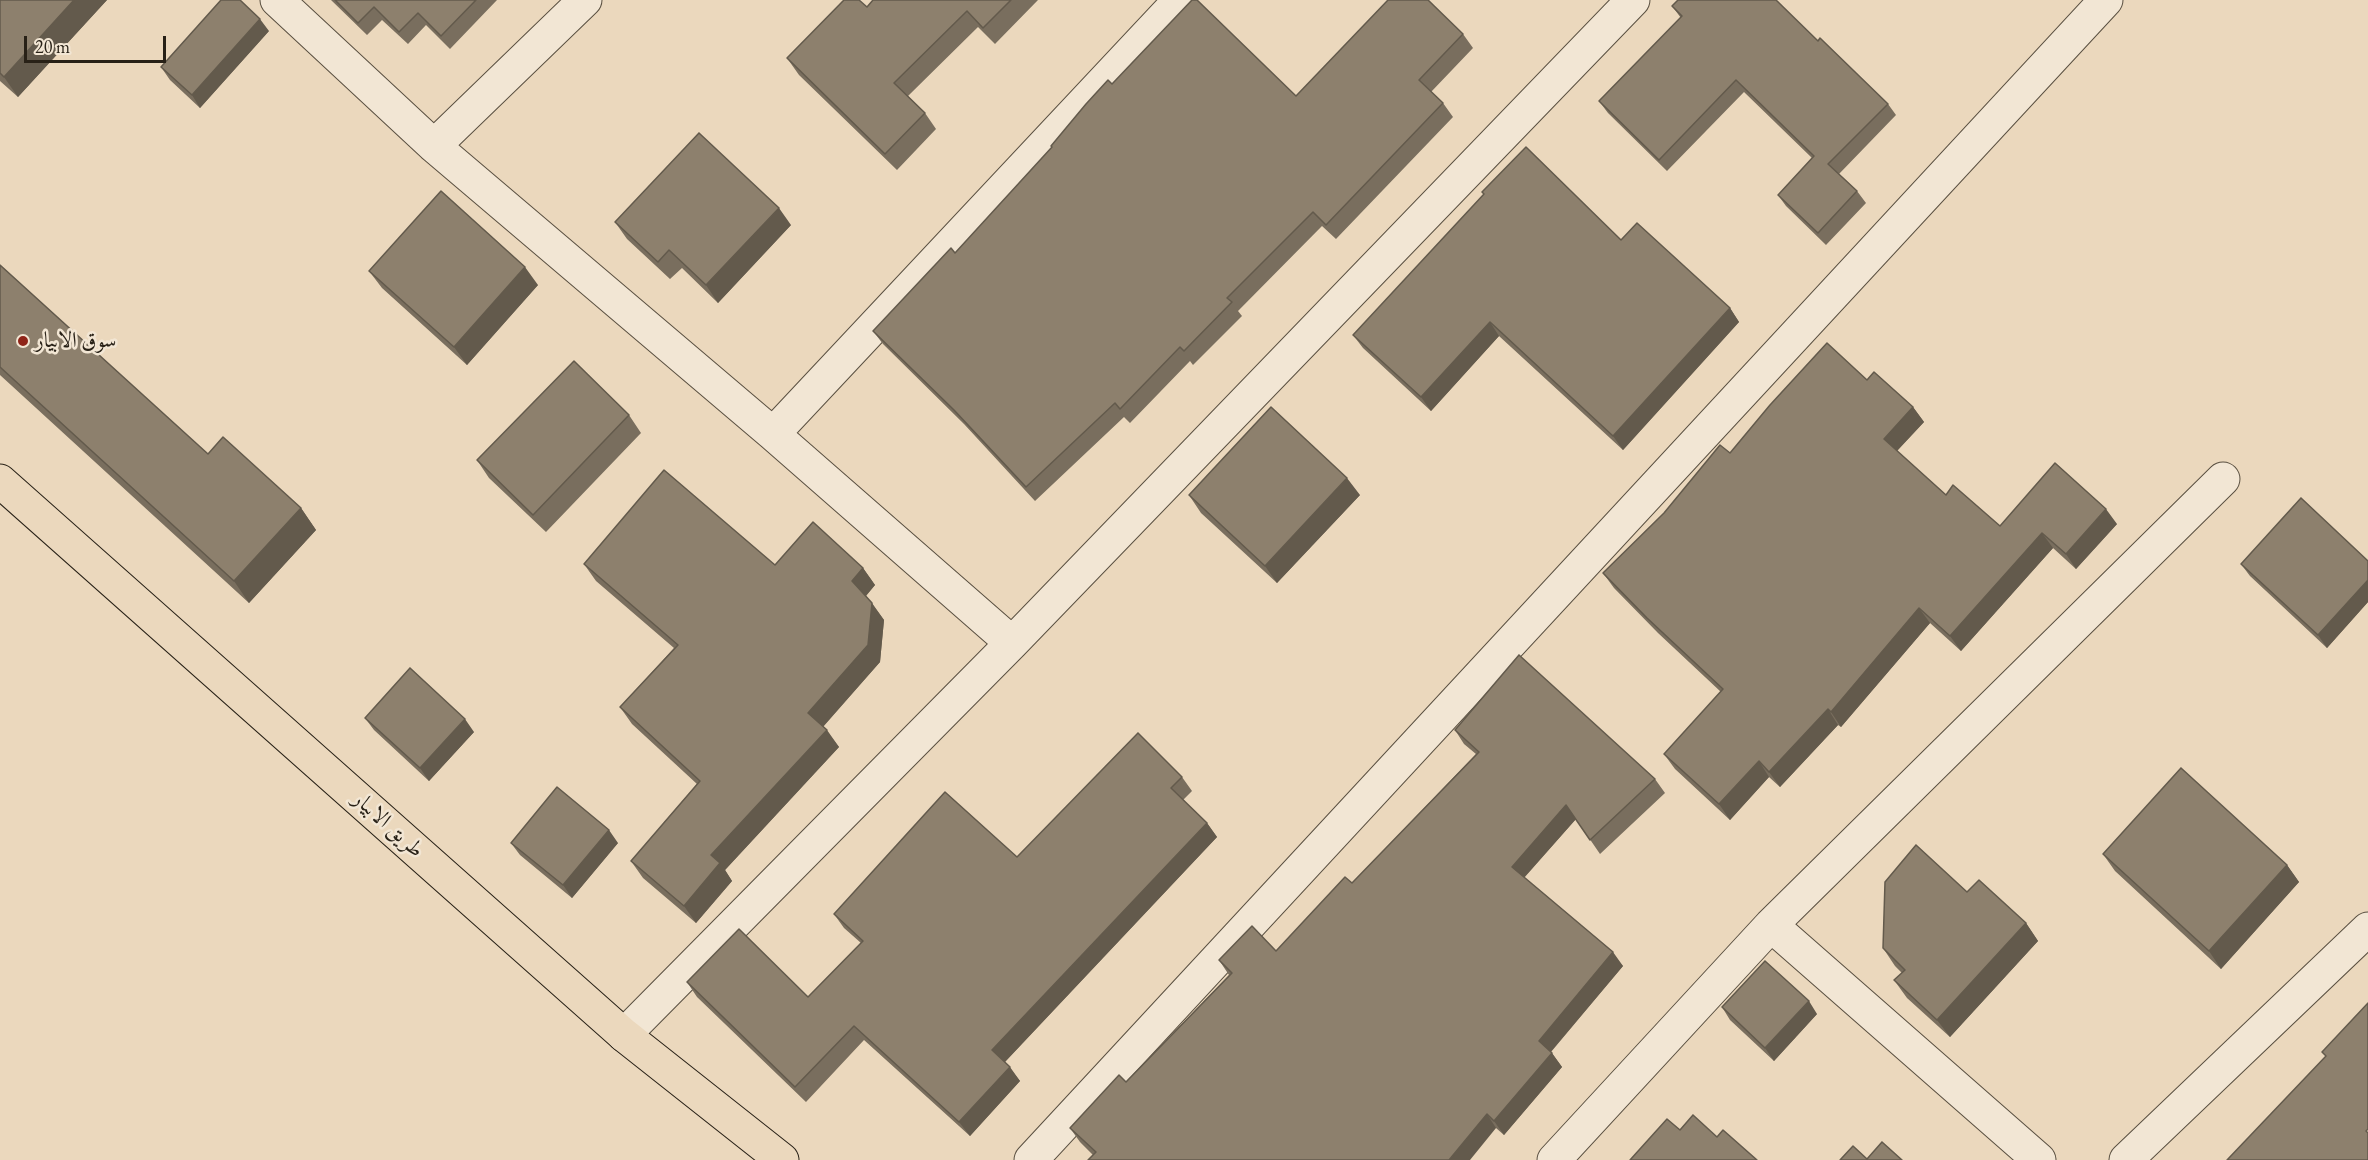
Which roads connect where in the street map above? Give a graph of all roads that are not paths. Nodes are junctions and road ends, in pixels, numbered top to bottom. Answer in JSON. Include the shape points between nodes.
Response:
{"nodes":[{"id":1,"x":277,"y":0,"type":"edge"},
{"id":2,"x":585,"y":0,"type":"edge"},
{"id":3,"x":1180,"y":0,"type":"edge"},
{"id":4,"x":1633,"y":0,"type":"edge"},
{"id":5,"x":2106,"y":0,"type":"edge"},
{"id":6,"x":434,"y":146,"type":"junction"},
{"id":7,"x":773,"y":434,"type":"junction"},
{"id":8,"x":2223,"y":480,"type":"dead end"},
{"id":9,"x":0,"y":481,"type":"edge"},
{"id":10,"x":1012,"y":643,"type":"junction"},
{"id":11,"x":1771,"y":925,"type":"junction"},
{"id":12,"x":2368,"y":929,"type":"edge"},
{"id":13,"x":624,"y":1035,"type":"junction"},
{"id":14,"x":782,"y":1160,"type":"edge"},
{"id":15,"x":1031,"y":1160,"type":"edge"},
{"id":16,"x":1554,"y":1160,"type":"edge"},
{"id":17,"x":2039,"y":1160,"type":"edge"},
{"id":18,"x":2126,"y":1160,"type":"edge"}],
"edges":[{"from":1,"to":6,"type":"street"},
{"from":2,"to":6,"type":"street"},
{"from":3,"to":7,"type":"street"},
{"from":4,"to":10,"type":"street"},
{"from":5,"to":15,"type":"street"},
{"from":6,"to":7,"type":"street"},
{"from":7,"to":10,"type":"street"},
{"from":8,"to":11,"type":"street"},
{"from":9,"to":13,"type":"main road","name":"طريق الابيار"},
{"from":10,"to":13,"type":"street"},
{"from":11,"to":16,"type":"street"},
{"from":11,"to":17,"type":"street"},
{"from":12,"to":18,"type":"street"},
{"from":13,"to":14,"type":"main road","name":"طريق الابيار"}]}
